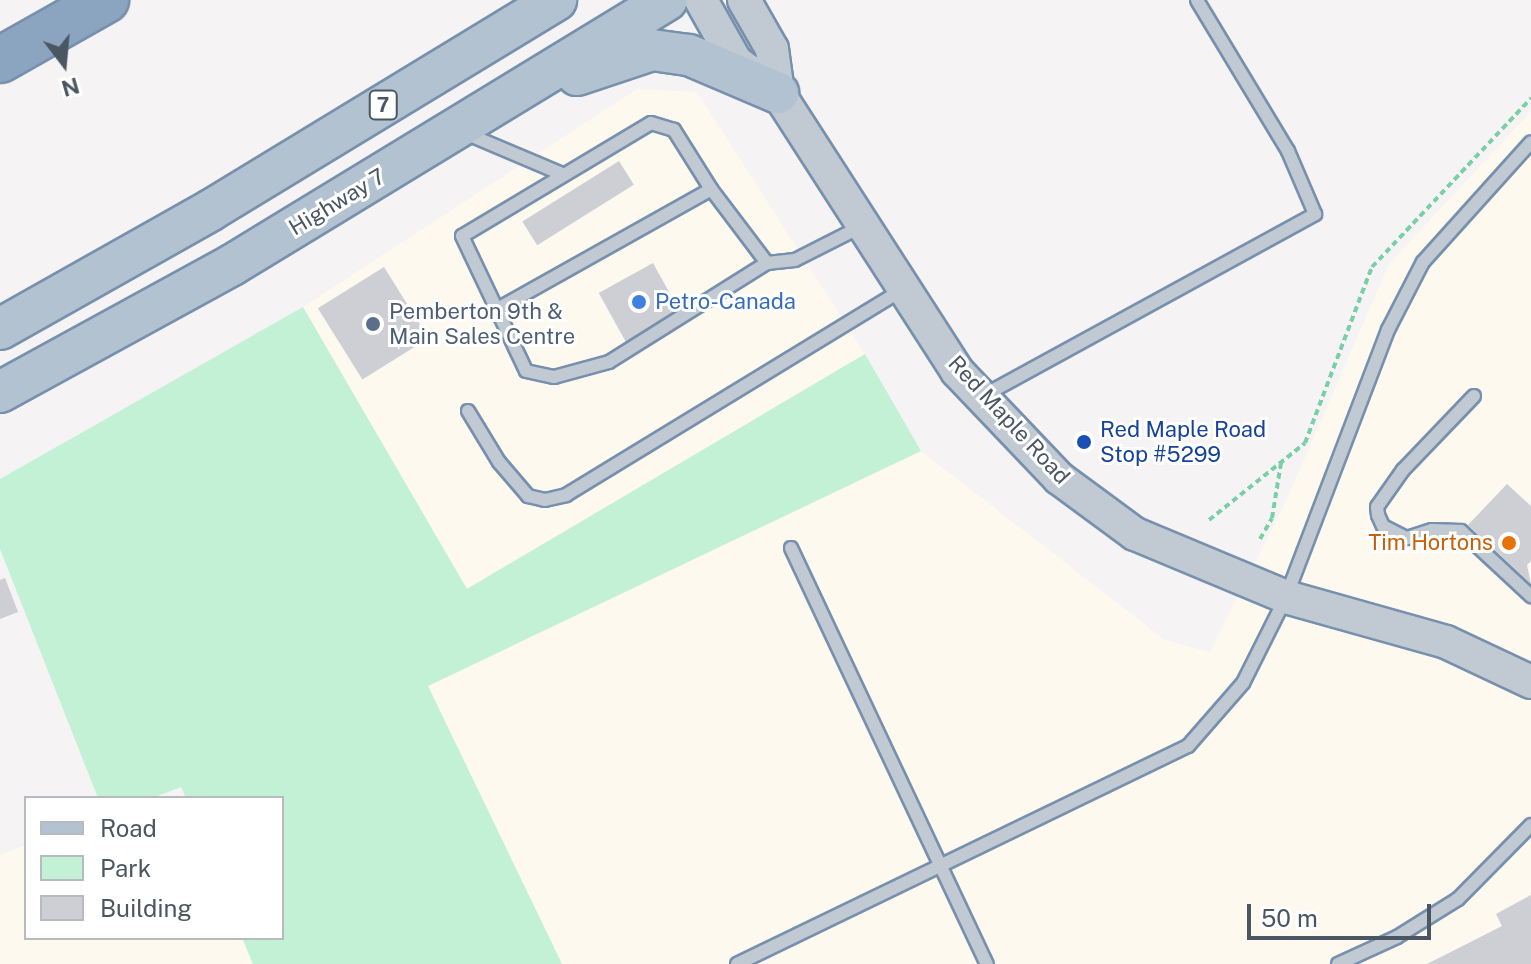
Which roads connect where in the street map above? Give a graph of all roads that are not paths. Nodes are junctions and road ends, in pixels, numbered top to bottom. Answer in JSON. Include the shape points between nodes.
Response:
{"nodes":[{"id":1,"x":106,"y":0,"type":"edge"},
{"id":2,"x":556,"y":0,"type":"edge"},
{"id":3,"x":667,"y":0,"type":"edge"},
{"id":4,"x":701,"y":0,"type":"edge"},
{"id":5,"x":744,"y":0,"type":"edge"},
{"id":6,"x":1197,"y":0,"type":"edge"},
{"id":7,"x":13,"y":53,"type":"edge"},
{"id":8,"x":520,"y":93,"type":"junction"},
{"id":9,"x":778,"y":93,"type":"junction"},
{"id":10,"x":459,"y":130,"type":"junction"},
{"id":11,"x":1531,"y":142,"type":"edge"},
{"id":12,"x":562,"y":174,"type":"junction"},
{"id":13,"x":711,"y":189,"type":"junction"},
{"id":14,"x":863,"y":226,"type":"junction"},
{"id":15,"x":767,"y":263,"type":"junction"},
{"id":16,"x":902,"y":290,"type":"junction"},
{"id":17,"x":494,"y":311,"type":"junction"},
{"id":18,"x":0,"y":329,"type":"edge"},
{"id":19,"x":0,"y":392,"type":"edge"},
{"id":20,"x":1474,"y":396,"type":"dead end"},
{"id":21,"x":981,"y":397,"type":"junction"},
{"id":22,"x":468,"y":411,"type":"dead end"},
{"id":23,"x":791,"y":548,"type":"dead end"},
{"id":24,"x":1531,"y":596,"type":"edge"},
{"id":25,"x":1286,"y":597,"type":"junction"},
{"id":26,"x":1531,"y":682,"type":"edge"},
{"id":27,"x":1531,"y":825,"type":"edge"},
{"id":28,"x":941,"y":865,"type":"junction"},
{"id":29,"x":737,"y":964,"type":"edge"},
{"id":30,"x":987,"y":964,"type":"edge"},
{"id":31,"x":1338,"y":964,"type":"edge"}],
"edges":[{"from":1,"to":7,"type":"highway"},
{"from":2,"to":18,"type":"main road","number":"7","via":[[211,210]]},
{"from":3,"to":8,"type":"main road","name":"Highway 7"},
{"from":4,"to":9,"type":"street","name":"Red Maple Road","via":[[736,62]]},
{"from":5,"to":9,"type":"street","name":"Red Maple Road","via":[[772,49]]},
{"from":6,"to":21,"type":"lane","via":[[1288,151],[1315,214]]},
{"from":8,"to":9,"type":"main road","via":[[652,50],[689,55]]},
{"from":8,"to":10,"type":"main road","name":"Highway 7"},
{"from":9,"to":14,"type":"street","name":"Red Maple Road"},
{"from":10,"to":12,"type":"lane"},
{"from":10,"to":19,"type":"main road","name":"Highway 7","via":[[232,265]]},
{"from":11,"to":25,"type":"lane","via":[[1423,262],[1388,330]]},
{"from":12,"to":13,"type":"lane","via":[[651,123],[674,130]]},
{"from":12,"to":17,"type":"lane","via":[[462,236]]},
{"from":13,"to":15,"type":"lane"},
{"from":13,"to":17,"type":"lane"},
{"from":14,"to":15,"type":"lane","via":[[795,260]]},
{"from":14,"to":16,"type":"street","name":"Red Maple Road"},
{"from":15,"to":17,"type":"lane","via":[[609,362],[554,377],[526,371]]},
{"from":16,"to":21,"type":"street","name":"Red Maple Road"},
{"from":16,"to":22,"type":"lane","via":[[566,495],[545,500],[528,496],[499,462]]},
{"from":20,"to":24,"type":"lane","via":[[1403,470],[1377,507],[1378,515],[1383,526],[1407,538],[1432,530],[1461,531]]},
{"from":21,"to":25,"type":"street","name":"Red Maple Road","via":[[1059,478],[1135,534]]},
{"from":23,"to":28,"type":"lane"},
{"from":25,"to":26,"type":"street","name":"Red Maple Road","via":[[1446,642]]},
{"from":25,"to":28,"type":"lane","via":[[1243,683],[1188,746]]},
{"from":27,"to":31,"type":"lane","via":[[1458,899],[1397,937]]},
{"from":28,"to":29,"type":"lane"},
{"from":28,"to":30,"type":"lane"}]}
